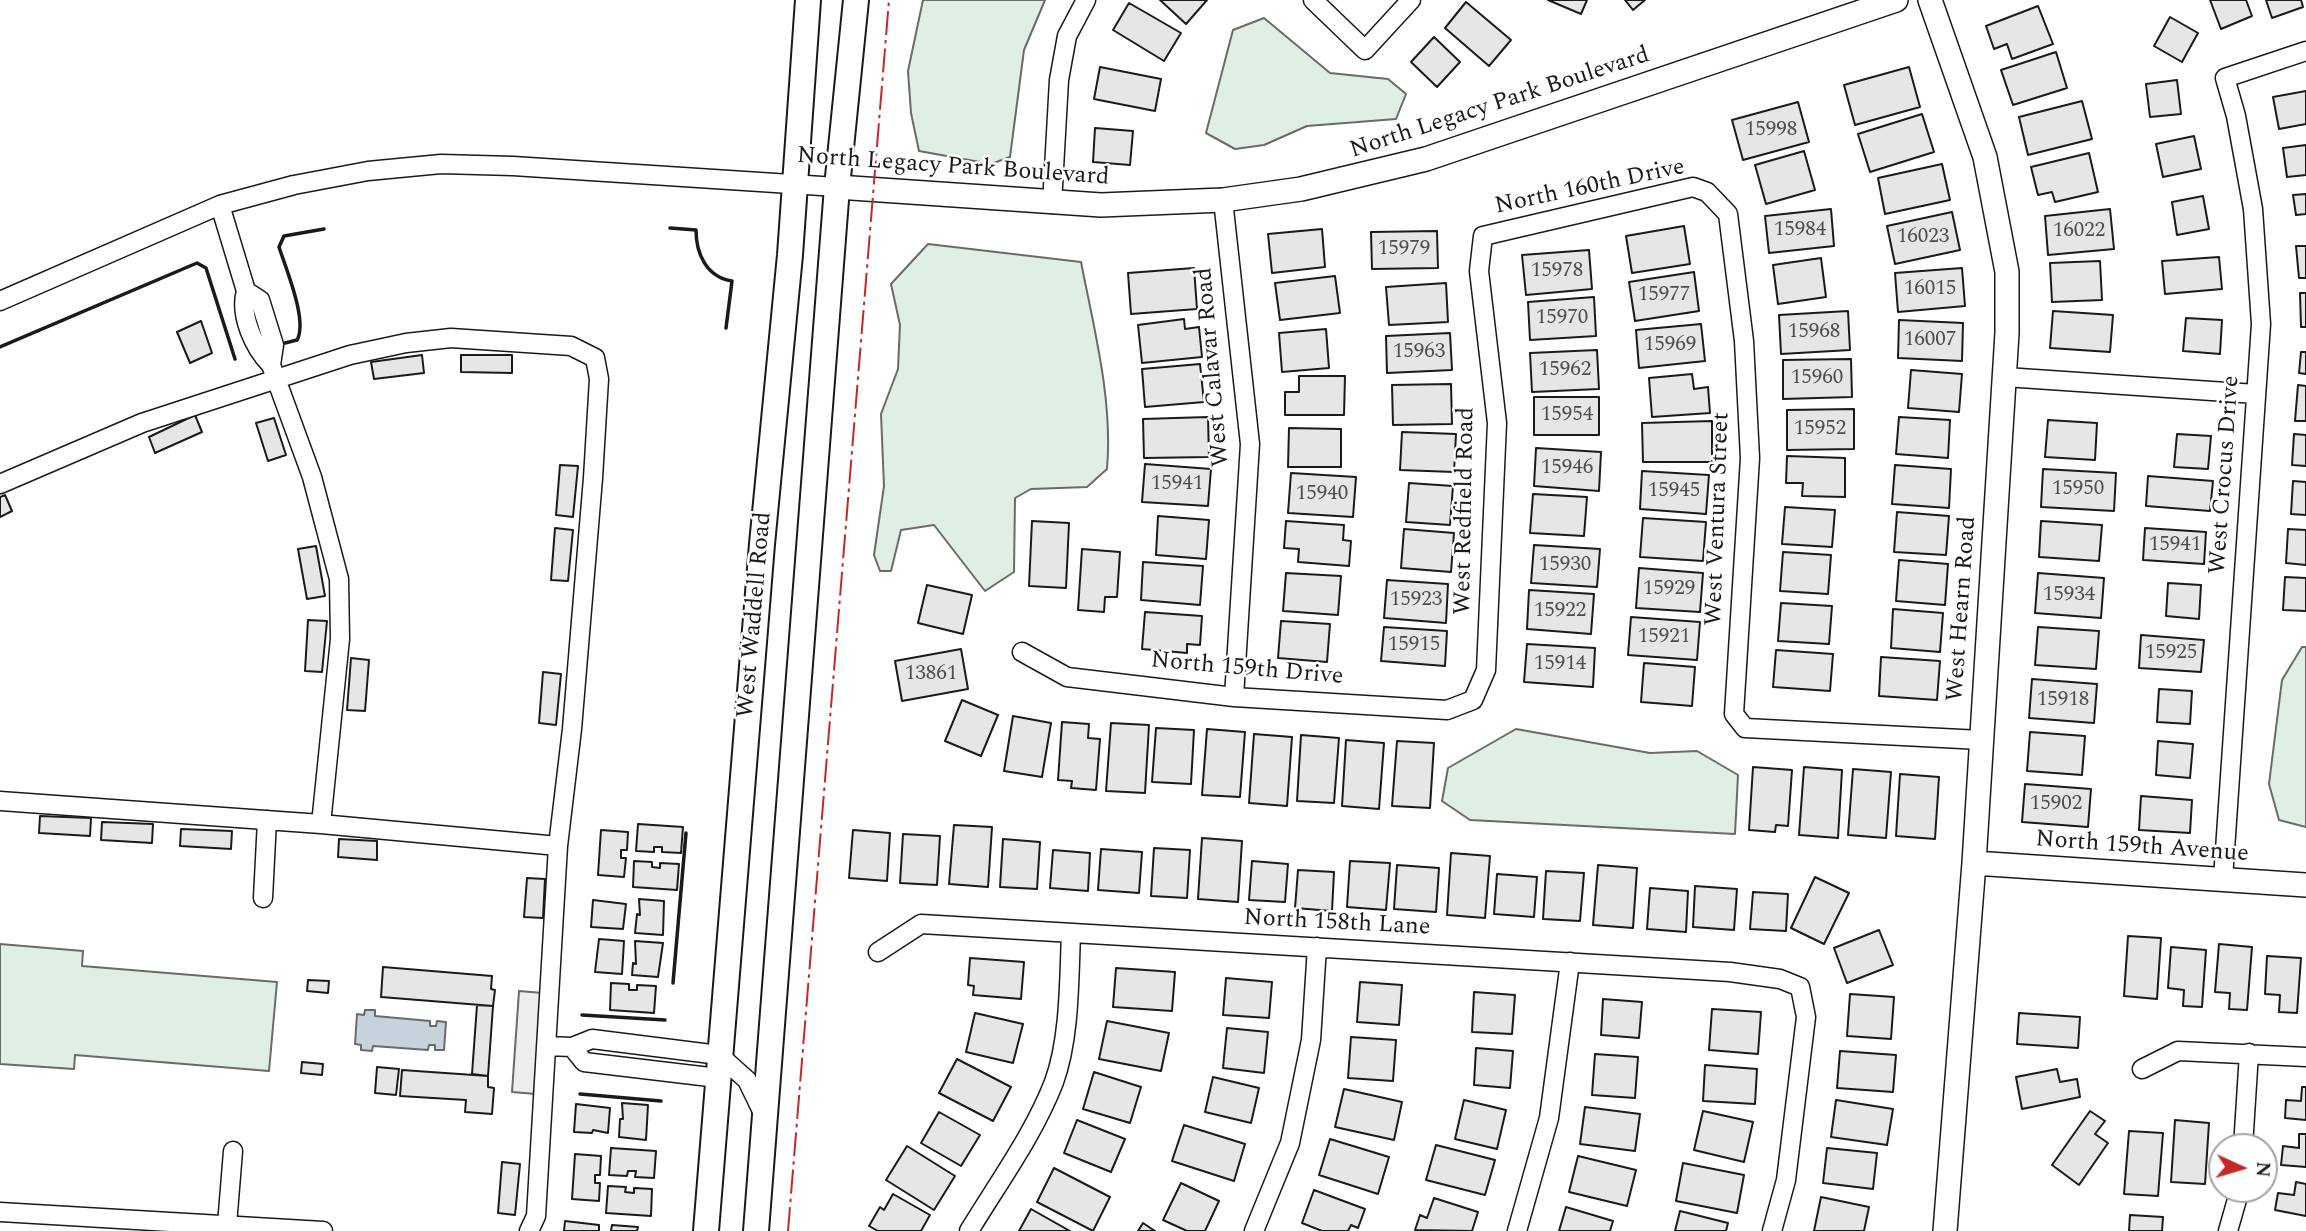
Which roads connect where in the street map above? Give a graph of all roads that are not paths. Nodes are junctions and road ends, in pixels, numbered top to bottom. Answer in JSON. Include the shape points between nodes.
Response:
{"nodes":[{"id":1,"x":808,"y":0,"type":"edge"},
{"id":2,"x":856,"y":0,"type":"edge"},
{"id":3,"x":1086,"y":0,"type":"edge"},
{"id":4,"x":1313,"y":0,"type":"edge"},
{"id":5,"x":1411,"y":0,"type":"edge"},
{"id":6,"x":1896,"y":0,"type":"edge"},
{"id":7,"x":1930,"y":0,"type":"edge"},
{"id":8,"x":2306,"y":51,"type":"edge"},
{"id":9,"x":793,"y":184,"type":"junction"},
{"id":10,"x":837,"y":187,"type":"junction"},
{"id":11,"x":1707,"y":192,"type":"joint"},
{"id":12,"x":1223,"y":200,"type":"junction"},
{"id":13,"x":1052,"y":204,"type":"junction"},
{"id":14,"x":220,"y":205,"type":"junction"},
{"id":15,"x":1483,"y":236,"type":"joint"},
{"id":16,"x":0,"y":301,"type":"edge"},
{"id":17,"x":274,"y":373,"type":"junction"},
{"id":18,"x":2004,"y":377,"type":"junction"},
{"id":19,"x":2256,"y":394,"type":"junction"},
{"id":20,"x":0,"y":484,"type":"edge"},
{"id":21,"x":1022,"y":652,"type":"dead end"},
{"id":22,"x":1234,"y":697,"type":"junction"},
{"id":23,"x":1473,"y":700,"type":"joint"},
{"id":24,"x":1981,"y":740,"type":"junction"},
{"id":25,"x":0,"y":801,"type":"edge"},
{"id":26,"x":267,"y":820,"type":"junction"},
{"id":27,"x":321,"y":824,"type":"junction"},
{"id":28,"x":558,"y":846,"type":"junction"},
{"id":29,"x":1974,"y":863,"type":"junction"},
{"id":30,"x":2223,"y":879,"type":"junction"},
{"id":31,"x":2306,"y":884,"type":"edge"},
{"id":32,"x":262,"y":898,"type":"dead end"},
{"id":33,"x":1071,"y":933,"type":"junction"},
{"id":34,"x":1317,"y":947,"type":"junction"},
{"id":35,"x":877,"y":953,"type":"dead end"},
{"id":36,"x":1570,"y":962,"type":"junction"},
{"id":37,"x":546,"y":1046,"type":"junction"},
{"id":38,"x":572,"y":1047,"type":"junction"},
{"id":39,"x":2249,"y":1053,"type":"junction"},
{"id":40,"x":2306,"y":1057,"type":"edge"},
{"id":41,"x":718,"y":1067,"type":"junction"},
{"id":42,"x":2142,"y":1069,"type":"dead end"},
{"id":43,"x":765,"y":1117,"type":"junction"},
{"id":44,"x":2244,"y":1133,"type":"edge"},
{"id":45,"x":233,"y":1151,"type":"dead end"},
{"id":46,"x":2236,"y":1203,"type":"edge"},
{"id":47,"x":0,"y":1212,"type":"edge"},
{"id":48,"x":228,"y":1225,"type":"junction"},
{"id":49,"x":323,"y":1231,"type":"edge"},
{"id":50,"x":529,"y":1231,"type":"edge"},
{"id":51,"x":706,"y":1231,"type":"edge"},
{"id":52,"x":756,"y":1231,"type":"edge"},
{"id":53,"x":969,"y":1231,"type":"edge"},
{"id":54,"x":1254,"y":1231,"type":"edge"},
{"id":55,"x":1517,"y":1231,"type":"edge"},
{"id":56,"x":1772,"y":1231,"type":"edge"},
{"id":57,"x":1945,"y":1231,"type":"edge"},
{"id":58,"x":2228,"y":1231,"type":"edge"}],
"edges":[{"from":1,"to":9,"type":"main road","name":"West Waddell Road"},
{"from":2,"to":10,"type":"main road","name":"West Waddell Road"},
{"from":3,"to":13,"type":"street","via":[[1065,47]]},
{"from":4,"to":5,"type":"street","via":[[1365,50]]},
{"from":6,"to":12,"type":"street","name":"North Legacy Park Boulevard","via":[[1426,159],[1313,187]]},
{"from":7,"to":18,"type":"street","name":"West Hearn Road","via":[[1985,158],[2007,272]]},
{"from":8,"to":19,"type":"street","name":"West Crocus Drive","via":[[2225,78],[2253,209],[2260,324]]},
{"from":9,"to":10,"type":"street","name":"North Legacy Park Boulevard"},
{"from":9,"to":14,"type":"street","name":"North Legacy Park Boulevard","via":[[441,164],[355,173]]},
{"from":9,"to":41,"type":"main road","name":"West Waddell Road"},
{"from":10,"to":13,"type":"street","name":"North Legacy Park Boulevard"},
{"from":10,"to":43,"type":"main road","name":"West Waddell Road"},
{"from":11,"to":15,"type":"street","name":"North 160th Drive","via":[[1693,187]]},
{"from":11,"to":24,"type":"street","name":"West Ventura Street","via":[[1727,214],[1744,341],[1751,458],[1734,713],[1745,728]]},
{"from":12,"to":13,"type":"street","name":"North Legacy Park Boulevard"},
{"from":12,"to":22,"type":"street","name":"West Calavar Road","via":[[1250,444]]},
{"from":14,"to":16,"type":"street","name":"North Legacy Park Boulevard"},
{"from":14,"to":17,"type":"street","via":[[246,291],[260,300],[260,330],[274,345]]},
{"from":15,"to":23,"type":"street","name":"West Redfield Road","via":[[1479,271],[1497,423],[1486,670]]},
{"from":17,"to":20,"type":"street"},
{"from":17,"to":27,"type":"street","via":[[313,477],[339,579],[340,639]]},
{"from":17,"to":28,"type":"street","via":[[406,343],[451,338],[571,346],[595,358],[599,379],[593,478]]},
{"from":18,"to":19,"type":"street"},
{"from":18,"to":24,"type":"street","name":"West Hearn Road"},
{"from":19,"to":30,"type":"street","name":"West Crocus Drive"},
{"from":21,"to":22,"type":"street","name":"North 159th Drive","via":[[1067,677]]},
{"from":22,"to":23,"type":"street","name":"North 159th Drive","via":[[1447,710]]},
{"from":24,"to":29,"type":"street","name":"West Hearn Road"},
{"from":25,"to":26,"type":"street"},
{"from":26,"to":27,"type":"street"},
{"from":26,"to":32,"type":"street"},
{"from":27,"to":28,"type":"street"},
{"from":28,"to":37,"type":"street"},
{"from":29,"to":30,"type":"street","name":"North 159th Avenue"},
{"from":29,"to":57,"type":"street","name":"West Hearn Road"},
{"from":30,"to":31,"type":"street","name":"North 159th Avenue"},
{"from":33,"to":34,"type":"street","name":"North 158th Lane"},
{"from":33,"to":35,"type":"street","name":"North 158th Lane","via":[[921,924]]},
{"from":33,"to":53,"type":"street","via":[[1068,1010],[1054,1080],[1034,1123]]},
{"from":34,"to":36,"type":"street","name":"North 158th Lane"},
{"from":34,"to":54,"type":"street","via":[[1311,1040],[1290,1143]]},
{"from":36,"to":55,"type":"street","via":[[1549,1118]]},
{"from":36,"to":56,"type":"street","name":"North 158th Lane","via":[[1730,972],[1780,979],[1800,987],[1806,1017],[1786,1180]]},
{"from":37,"to":38,"type":"street"},
{"from":37,"to":50,"type":"street","via":[[536,1216]]},
{"from":38,"to":41,"type":"street","via":[[592,1039]]},
{"from":38,"to":41,"type":"street","via":[[584,1062]]},
{"from":39,"to":40,"type":"street"},
{"from":39,"to":42,"type":"street","via":[[2178,1051]]},
{"from":39,"to":44,"type":"street"},
{"from":41,"to":43,"type":"street","via":[[747,1080]]},
{"from":41,"to":51,"type":"main road","name":"West Waddell Road"},
{"from":43,"to":52,"type":"main road","name":"West Waddell Road"},
{"from":45,"to":48,"type":"street"},
{"from":46,"to":58,"type":"street"},
{"from":47,"to":48,"type":"street"},
{"from":48,"to":49,"type":"street"}]}
